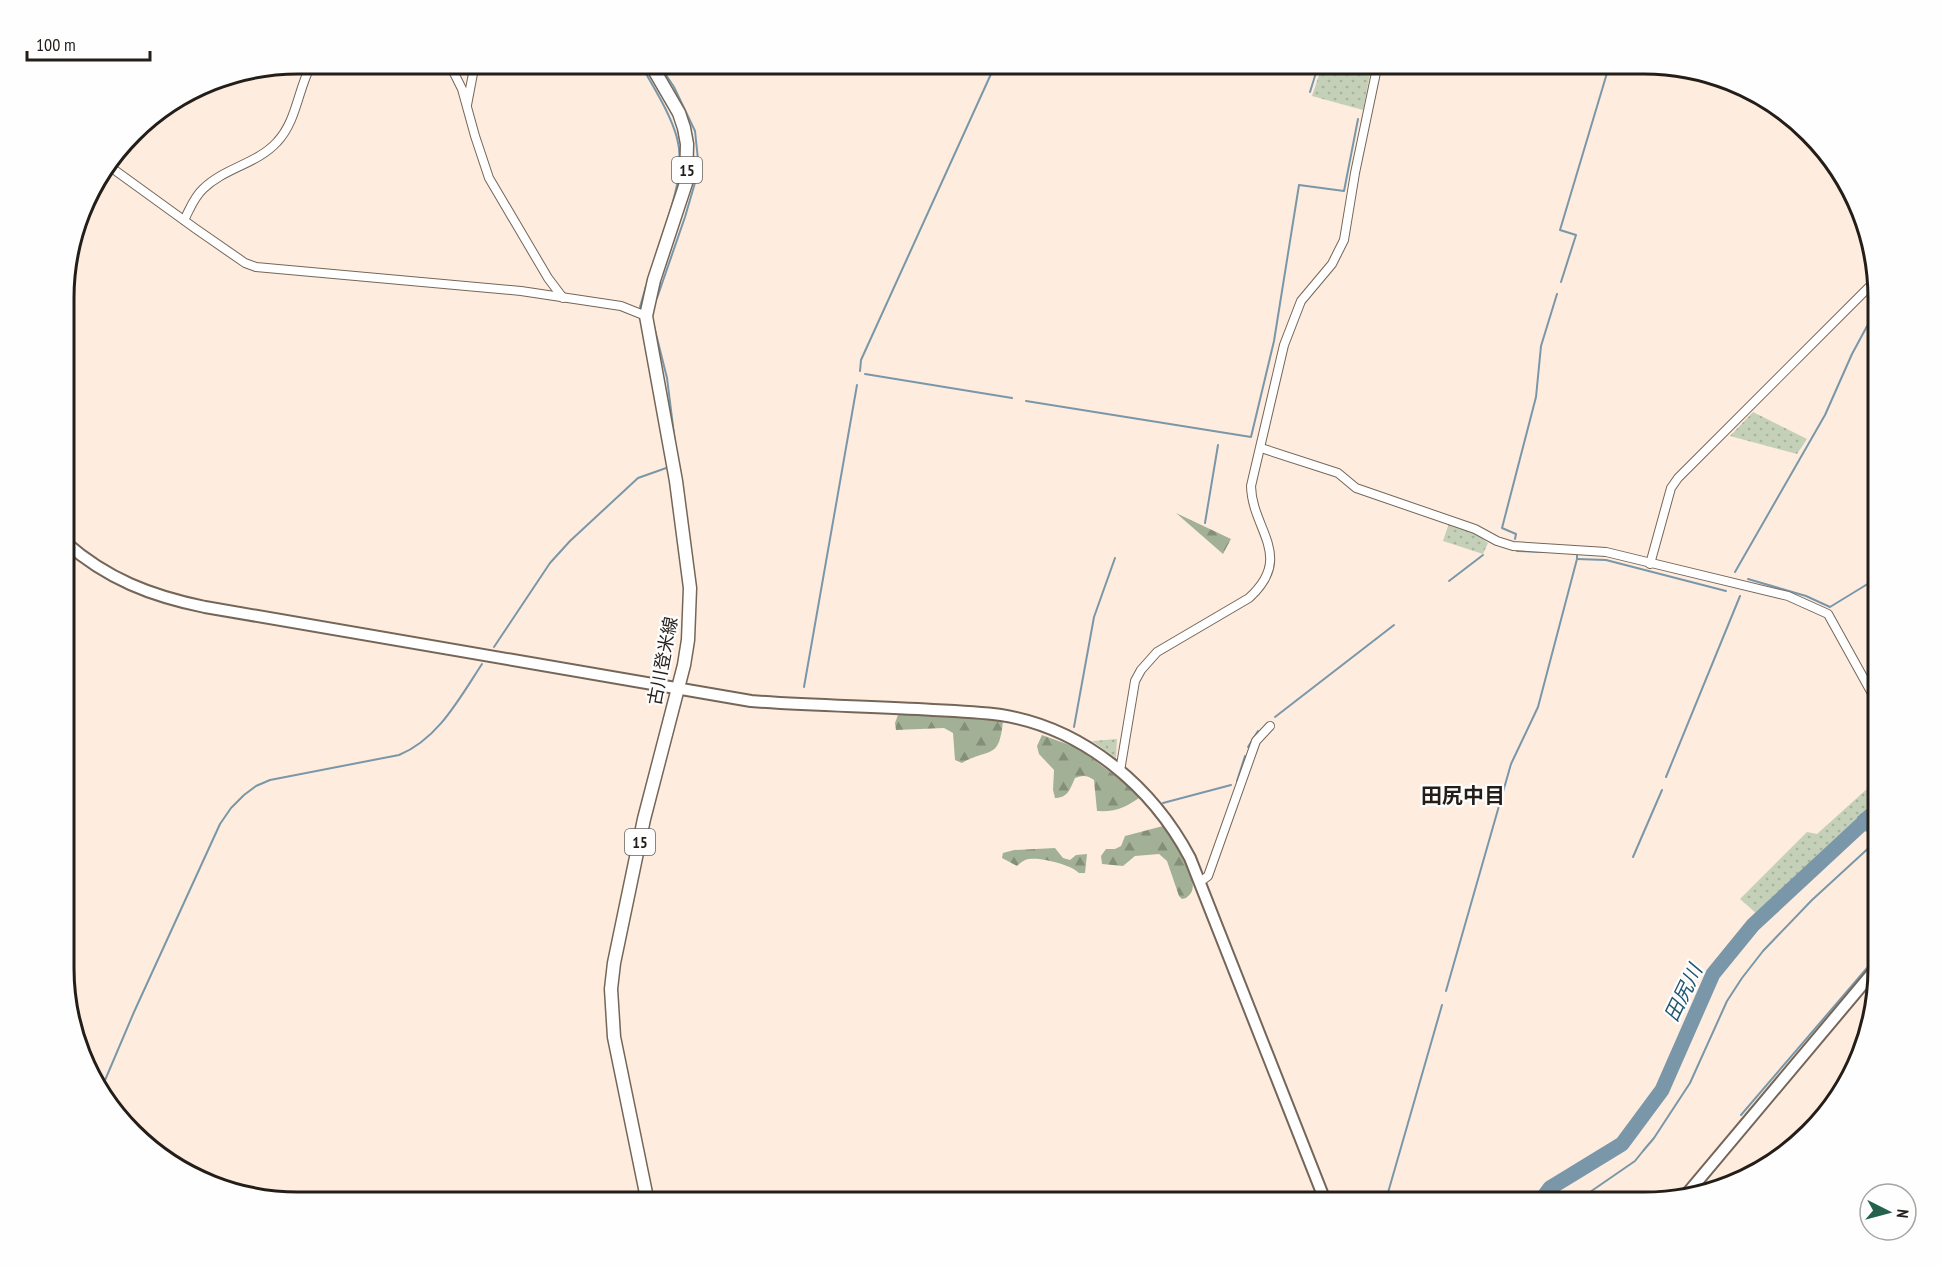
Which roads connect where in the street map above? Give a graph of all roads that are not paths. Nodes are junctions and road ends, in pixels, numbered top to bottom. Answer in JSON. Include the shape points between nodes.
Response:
{"nodes":[{"id":1,"x":308,"y":74,"type":"edge"},
{"id":2,"x":454,"y":74,"type":"edge"},
{"id":3,"x":473,"y":74,"type":"edge"},
{"id":4,"x":656,"y":74,"type":"edge"},
{"id":5,"x":1376,"y":74,"type":"edge"},
{"id":6,"x":466,"y":106,"type":"junction"},
{"id":7,"x":114,"y":170,"type":"edge"},
{"id":8,"x":184,"y":220,"type":"junction"},
{"id":9,"x":1868,"y":288,"type":"edge"},
{"id":10,"x":563,"y":298,"type":"junction"},
{"id":11,"x":646,"y":316,"type":"junction"},
{"id":12,"x":1262,"y":448,"type":"junction"},
{"id":13,"x":74,"y":549,"type":"edge"},
{"id":14,"x":1650,"y":564,"type":"junction"},
{"id":15,"x":678,"y":688,"type":"junction"},
{"id":16,"x":1868,"y":688,"type":"edge"},
{"id":17,"x":1270,"y":726,"type":"dead end"},
{"id":18,"x":1120,"y":771,"type":"junction"},
{"id":19,"x":1200,"y":882,"type":"junction"},
{"id":20,"x":1868,"y":977,"type":"edge"},
{"id":21,"x":1693,"y":1187,"type":"edge"},
{"id":22,"x":646,"y":1192,"type":"edge"},
{"id":23,"x":1322,"y":1192,"type":"edge"}],
"edges":[{"from":1,"to":8,"type":"street","via":[[278,142],[263,155],[203,189]]},
{"from":2,"to":6,"type":"street"},
{"from":3,"to":6,"type":"street"},
{"from":4,"to":11,"type":"main road","name":"古川登米線","number":"15","via":[[682,120],[688,162],[686,183]]},
{"from":5,"to":12,"type":"street","via":[[1344,240],[1332,264],[1301,300],[1284,345]]},
{"from":6,"to":10,"type":"street","via":[[489,178]]},
{"from":7,"to":8,"type":"street"},
{"from":8,"to":10,"type":"street","via":[[256,267]]},
{"from":9,"to":14,"type":"street","via":[[1678,478],[1671,488]]},
{"from":10,"to":11,"type":"street","via":[[621,306]]},
{"from":11,"to":15,"type":"main road","name":"古川登米線","number":"15","via":[[676,481],[690,588],[688,640]]},
{"from":12,"to":14,"type":"street","via":[[1338,473],[1356,488],[1513,546],[1606,552]]},
{"from":12,"to":18,"type":"street","via":[[1251,495],[1269,544],[1270,563],[1264,578],[1249,598],[1157,652],[1141,670],[1135,681]]},
{"from":13,"to":15,"type":"street","via":[[114,577],[174,601]]},
{"from":14,"to":16,"type":"street","via":[[1788,596],[1828,614]]},
{"from":15,"to":18,"type":"street","via":[[799,705],[1002,715],[1084,745]]},
{"from":15,"to":22,"type":"main road","name":"古川登米線","number":"15","via":[[645,819],[611,989],[614,1037]]},
{"from":17,"to":19,"type":"street","via":[[1256,741],[1208,876]]},
{"from":18,"to":19,"type":"street","via":[[1155,803],[1180,839]]},
{"from":19,"to":23,"type":"street"},
{"from":20,"to":21,"type":"street"}]}
